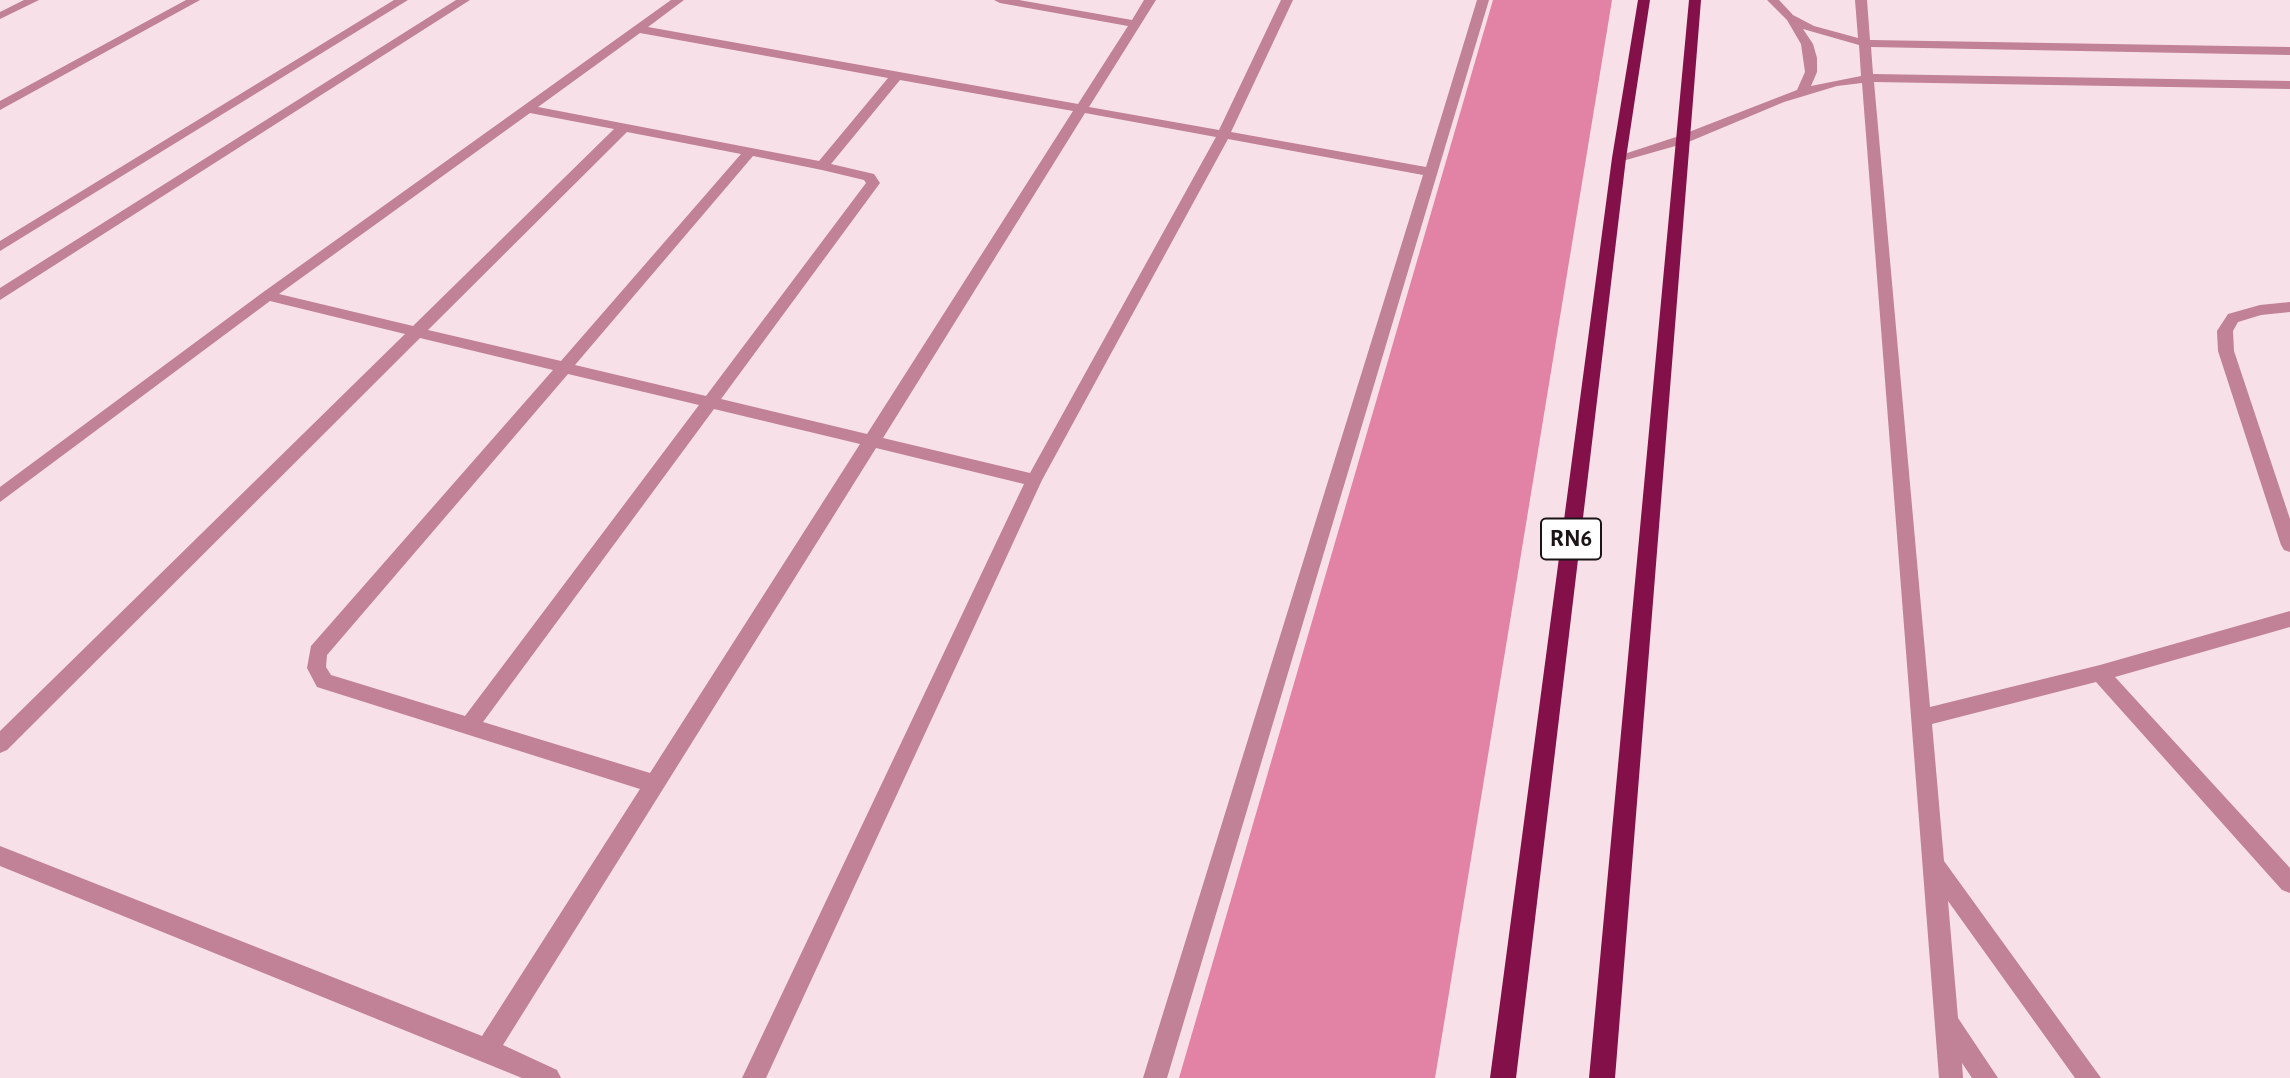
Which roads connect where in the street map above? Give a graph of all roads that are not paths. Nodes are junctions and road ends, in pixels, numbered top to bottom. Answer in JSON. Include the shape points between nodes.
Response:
{"nodes":[{"id":1,"x":194,"y":0,"type":"edge"},
{"id":2,"x":402,"y":0,"type":"edge"},
{"id":3,"x":464,"y":0,"type":"edge"},
{"id":4,"x":678,"y":0,"type":"edge"},
{"id":5,"x":1000,"y":0,"type":"edge"},
{"id":6,"x":1150,"y":0,"type":"edge"},
{"id":7,"x":1287,"y":0,"type":"edge"},
{"id":8,"x":1483,"y":0,"type":"edge"},
{"id":9,"x":1644,"y":0,"type":"edge"},
{"id":10,"x":1695,"y":0,"type":"edge"},
{"id":11,"x":1773,"y":0,"type":"edge"},
{"id":12,"x":1861,"y":0,"type":"edge"},
{"id":13,"x":29,"y":2,"type":"edge"},
{"id":14,"x":0,"y":10,"type":"edge"},
{"id":15,"x":0,"y":16,"type":"edge"},
{"id":16,"x":1788,"y":16,"type":"junction"},
{"id":17,"x":1135,"y":24,"type":"junction"},
{"id":18,"x":639,"y":29,"type":"junction"},
{"id":19,"x":1864,"y":43,"type":"junction"},
{"id":20,"x":2290,"y":51,"type":"edge"},
{"id":21,"x":897,"y":75,"type":"junction"},
{"id":22,"x":1869,"y":78,"type":"junction"},
{"id":23,"x":2290,"y":85,"type":"edge"},
{"id":24,"x":1803,"y":92,"type":"junction"},
{"id":25,"x":0,"y":106,"type":"edge"},
{"id":26,"x":1082,"y":108,"type":"junction"},
{"id":27,"x":531,"y":109,"type":"junction"},
{"id":28,"x":624,"y":127,"type":"junction"},
{"id":29,"x":1224,"y":134,"type":"junction"},
{"id":30,"x":1681,"y":139,"type":"junction"},
{"id":31,"x":751,"y":151,"type":"junction"},
{"id":32,"x":1619,"y":158,"type":"junction"},
{"id":33,"x":822,"y":166,"type":"junction"},
{"id":34,"x":1431,"y":172,"type":"junction"},
{"id":35,"x":0,"y":247,"type":"edge"},
{"id":36,"x":0,"y":295,"type":"edge"},
{"id":37,"x":267,"y":296,"type":"junction"},
{"id":38,"x":2290,"y":307,"type":"edge"},
{"id":39,"x":418,"y":333,"type":"junction"},
{"id":40,"x":563,"y":367,"type":"junction"},
{"id":41,"x":708,"y":402,"type":"junction"},
{"id":42,"x":873,"y":441,"type":"junction"},
{"id":43,"x":1034,"y":480,"type":"junction"},
{"id":44,"x":0,"y":496,"type":"edge"},
{"id":45,"x":2290,"y":545,"type":"edge"},
{"id":46,"x":2290,"y":619,"type":"edge"},
{"id":47,"x":2100,"y":673,"type":"junction"},
{"id":48,"x":1922,"y":718,"type":"junction"},
{"id":49,"x":469,"y":726,"type":"junction"},
{"id":50,"x":0,"y":744,"type":"edge"},
{"id":51,"x":655,"y":785,"type":"junction"},
{"id":52,"x":0,"y":856,"type":"edge"},
{"id":53,"x":1934,"y":864,"type":"junction"},
{"id":54,"x":2290,"y":883,"type":"edge"},
{"id":55,"x":1947,"y":1022,"type":"junction"},
{"id":56,"x":487,"y":1050,"type":"junction"},
{"id":57,"x":549,"y":1078,"type":"edge"},
{"id":58,"x":754,"y":1078,"type":"edge"},
{"id":59,"x":1155,"y":1078,"type":"edge"},
{"id":60,"x":1503,"y":1078,"type":"edge"},
{"id":61,"x":1602,"y":1078,"type":"edge"},
{"id":62,"x":1951,"y":1078,"type":"edge"},
{"id":63,"x":1986,"y":1078,"type":"edge"},
{"id":64,"x":2089,"y":1078,"type":"edge"}],
"edges":[{"from":1,"to":25,"type":"street"},
{"from":2,"to":35,"type":"street"},
{"from":3,"to":36,"type":"street"},
{"from":4,"to":18,"type":"street"},
{"from":5,"to":17,"type":"street"},
{"from":6,"to":17,"type":"street"},
{"from":7,"to":29,"type":"street"},
{"from":8,"to":34,"type":"street"},
{"from":9,"to":32,"type":"highway","number":"RN6"},
{"from":10,"to":30,"type":"highway"},
{"from":11,"to":16,"type":"street"},
{"from":12,"to":19,"type":"street"},
{"from":13,"to":14,"type":"street"},
{"from":13,"to":15,"type":"street"},
{"from":16,"to":19,"type":"street","via":[[1836,38]]},
{"from":16,"to":24,"type":"street","via":[[1808,44],[1811,58]]},
{"from":17,"to":26,"type":"street"},
{"from":18,"to":21,"type":"street"},
{"from":18,"to":27,"type":"street"},
{"from":19,"to":20,"type":"street"},
{"from":19,"to":22,"type":"street"},
{"from":21,"to":26,"type":"street"},
{"from":21,"to":33,"type":"street"},
{"from":22,"to":23,"type":"street"},
{"from":22,"to":24,"type":"street"},
{"from":22,"to":48,"type":"street"},
{"from":24,"to":30,"type":"street"},
{"from":26,"to":29,"type":"street"},
{"from":26,"to":42,"type":"street"},
{"from":27,"to":28,"type":"street"},
{"from":27,"to":37,"type":"street"},
{"from":28,"to":31,"type":"street"},
{"from":28,"to":39,"type":"street"},
{"from":29,"to":34,"type":"street"},
{"from":29,"to":43,"type":"street"},
{"from":30,"to":32,"type":"street"},
{"from":30,"to":61,"type":"highway"},
{"from":31,"to":33,"type":"street"},
{"from":31,"to":40,"type":"street"},
{"from":32,"to":60,"type":"highway","number":"RN6"},
{"from":33,"to":41,"type":"street","via":[[869,177],[873,183]]},
{"from":34,"to":59,"type":"street"},
{"from":37,"to":39,"type":"street"},
{"from":37,"to":44,"type":"street"},
{"from":38,"to":45,"type":"street","via":[[2233,318],[2225,331],[2226,351]]},
{"from":39,"to":40,"type":"street"},
{"from":39,"to":50,"type":"street"},
{"from":40,"to":41,"type":"street"},
{"from":40,"to":49,"type":"street","via":[[318,652],[316,668],[324,681]]},
{"from":41,"to":42,"type":"street"},
{"from":41,"to":49,"type":"street"},
{"from":42,"to":43,"type":"street"},
{"from":42,"to":51,"type":"street"},
{"from":43,"to":58,"type":"street"},
{"from":46,"to":47,"type":"street"},
{"from":47,"to":48,"type":"street"},
{"from":47,"to":54,"type":"street"},
{"from":48,"to":53,"type":"street"},
{"from":49,"to":51,"type":"street"},
{"from":51,"to":56,"type":"street"},
{"from":52,"to":56,"type":"street"},
{"from":53,"to":55,"type":"street"},
{"from":53,"to":64,"type":"street"},
{"from":55,"to":62,"type":"street"},
{"from":55,"to":63,"type":"street"},
{"from":56,"to":57,"type":"street"}]}
